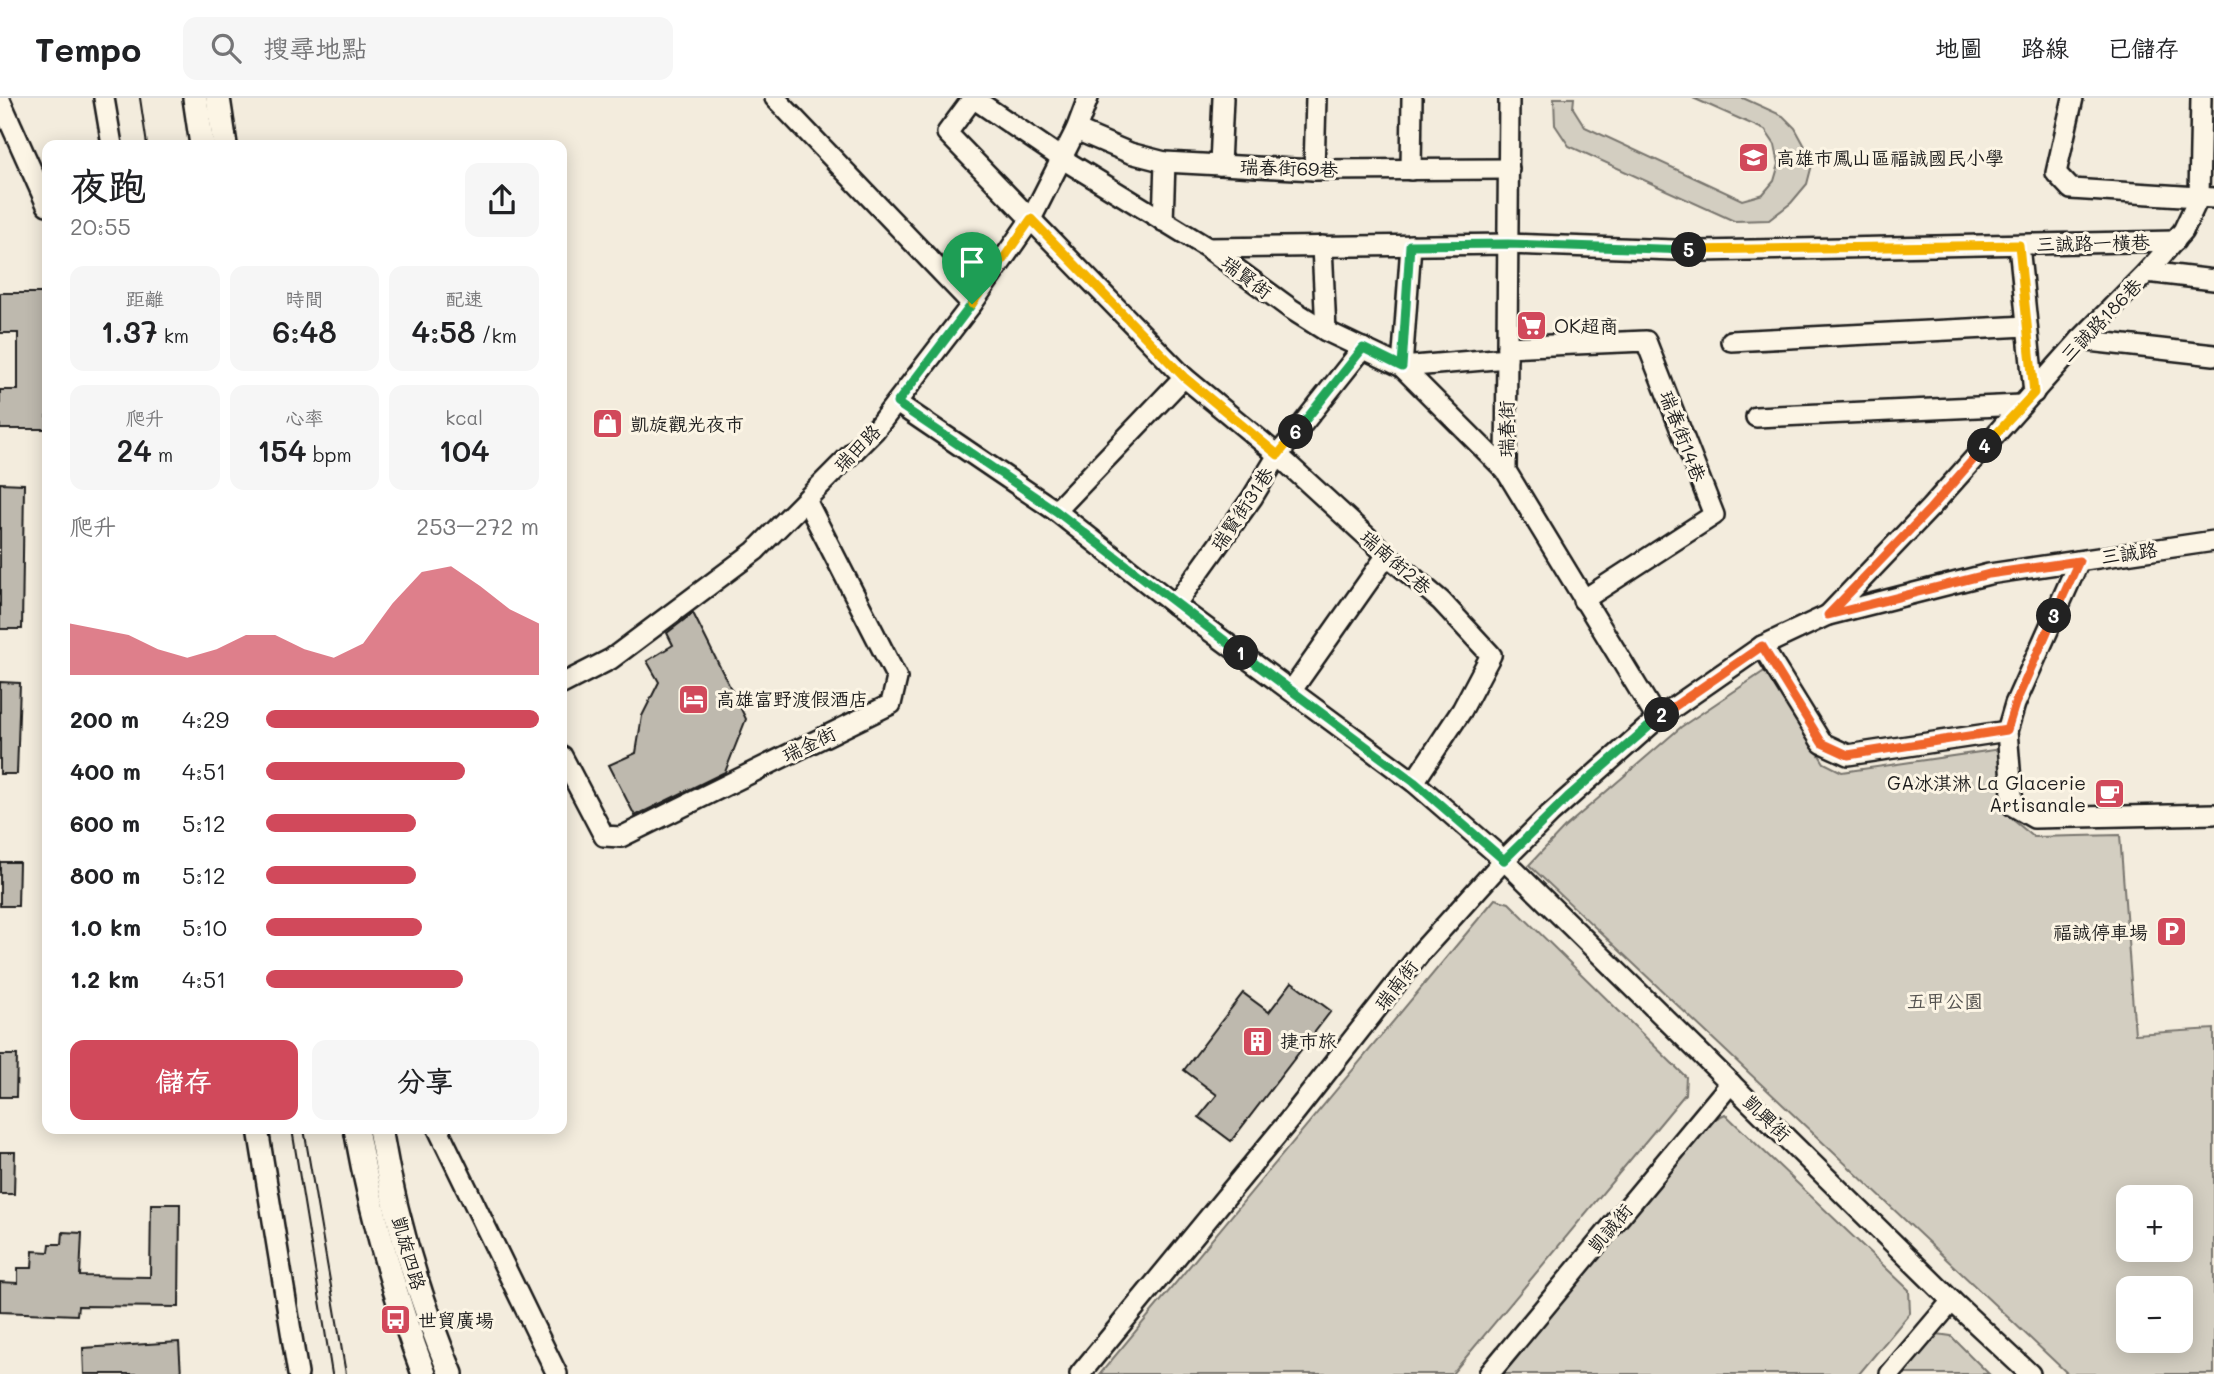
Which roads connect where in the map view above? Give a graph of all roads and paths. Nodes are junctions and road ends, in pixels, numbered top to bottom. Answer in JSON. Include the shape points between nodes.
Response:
{"nodes":[{"id":1,"x":104,"y":98,"type":"edge"},
{"id":2,"x":195,"y":98,"type":"edge"},
{"id":3,"x":218,"y":98,"type":"edge"},
{"id":4,"x":775,"y":98,"type":"edge"},
{"id":5,"x":973,"y":98,"type":"edge"},
{"id":6,"x":1088,"y":98,"type":"edge"},
{"id":7,"x":1223,"y":98,"type":"edge"},
{"id":8,"x":1316,"y":98,"type":"edge"},
{"id":9,"x":1412,"y":98,"type":"edge"},
{"id":10,"x":1509,"y":98,"type":"edge"},
{"id":11,"x":2073,"y":98,"type":"edge"},
{"id":12,"x":2201,"y":98,"type":"edge"},
{"id":13,"x":0,"y":100,"type":"edge"},
{"id":14,"x":1076,"y":130,"type":"junction"},
{"id":15,"x":111,"y":140,"type":"edge"},
{"id":16,"x":201,"y":140,"type":"edge"},
{"id":17,"x":224,"y":140,"type":"edge"},
{"id":18,"x":1061,"y":158,"type":"junction"},
{"id":19,"x":1165,"y":162,"type":"junction"},
{"id":20,"x":1220,"y":165,"type":"junction"},
{"id":21,"x":1509,"y":169,"type":"junction"},
{"id":22,"x":1314,"y":170,"type":"junction"},
{"id":23,"x":1411,"y":170,"type":"junction"},
{"id":24,"x":42,"y":194,"type":"edge"},
{"id":25,"x":2207,"y":197,"type":"edge"},
{"id":26,"x":1031,"y":219,"type":"junction"},
{"id":27,"x":1163,"y":221,"type":"junction"},
{"id":28,"x":2175,"y":241,"type":"junction"},
{"id":29,"x":1508,"y":244,"type":"junction"},
{"id":30,"x":1410,"y":245,"type":"junction"},
{"id":31,"x":2019,"y":245,"type":"junction"},
{"id":32,"x":1322,"y":246,"type":"junction"},
{"id":33,"x":1208,"y":248,"type":"junction"},
{"id":34,"x":2147,"y":272,"type":"junction"},
{"id":35,"x":2214,"y":280,"type":"edge"},
{"id":36,"x":972,"y":304,"type":"junction"},
{"id":37,"x":2027,"y":327,"type":"junction"},
{"id":38,"x":1326,"y":331,"type":"junction"},
{"id":39,"x":2080,"y":340,"type":"junction"},
{"id":40,"x":1731,"y":341,"type":"dead end"},
{"id":41,"x":1363,"y":348,"type":"junction"},
{"id":42,"x":1507,"y":352,"type":"junction"},
{"id":43,"x":2214,"y":355,"type":"edge"},
{"id":44,"x":1402,"y":367,"type":"junction"},
{"id":45,"x":1184,"y":377,"type":"junction"},
{"id":46,"x":2027,"y":399,"type":"junction"},
{"id":47,"x":897,"y":403,"type":"junction"},
{"id":48,"x":1756,"y":417,"type":"dead end"},
{"id":49,"x":1278,"y":455,"type":"junction"},
{"id":50,"x":1506,"y":471,"type":"junction"},
{"id":51,"x":806,"y":500,"type":"junction"},
{"id":52,"x":1056,"y":511,"type":"junction"},
{"id":53,"x":2214,"y":541,"type":"edge"},
{"id":54,"x":1387,"y":555,"type":"junction"},
{"id":55,"x":2079,"y":561,"type":"junction"},
{"id":56,"x":1583,"y":600,"type":"junction"},
{"id":57,"x":1175,"y":605,"type":"junction"},
{"id":58,"x":1828,"y":615,"type":"junction"},
{"id":59,"x":1762,"y":646,"type":"junction"},
{"id":60,"x":567,"y":681,"type":"edge"},
{"id":61,"x":1292,"y":690,"type":"junction"},
{"id":62,"x":1657,"y":719,"type":"junction"},
{"id":63,"x":2007,"y":730,"type":"junction"},
{"id":64,"x":567,"y":766,"type":"edge"},
{"id":65,"x":1414,"y":782,"type":"junction"},
{"id":66,"x":2214,"y":814,"type":"edge"},
{"id":67,"x":1504,"y":860,"type":"junction"},
{"id":68,"x":1731,"y":1083,"type":"junction"},
{"id":69,"x":259,"y":1134,"type":"edge"},
{"id":70,"x":357,"y":1134,"type":"edge"},
{"id":71,"x":381,"y":1134,"type":"edge"},
{"id":72,"x":440,"y":1134,"type":"edge"},
{"id":73,"x":1952,"y":1300,"type":"junction"},
{"id":74,"x":298,"y":1374,"type":"edge"},
{"id":75,"x":424,"y":1374,"type":"edge"},
{"id":76,"x":451,"y":1374,"type":"edge"},
{"id":77,"x":557,"y":1374,"type":"edge"},
{"id":78,"x":1080,"y":1374,"type":"edge"},
{"id":79,"x":1489,"y":1374,"type":"edge"},
{"id":80,"x":1890,"y":1374,"type":"edge"},
{"id":81,"x":2030,"y":1374,"type":"edge"}],
"edges":[{"from":1,"to":15,"type":"street"},
{"from":2,"to":16,"type":"street"},
{"from":3,"to":17,"type":"street"},
{"from":4,"to":36,"type":"street"},
{"from":5,"to":18,"type":"street","name":"瑞賢街"},
{"from":5,"to":26,"type":"street","name":"瑞南街2巷","via":[[947,133]]},
{"from":6,"to":14,"type":"street","name":"瑞田路"},
{"from":7,"to":20,"type":"street"},
{"from":8,"to":22,"type":"street"},
{"from":9,"to":23,"type":"street"},
{"from":10,"to":21,"type":"street","name":"瑞春街"},
{"from":11,"to":25,"type":"street","via":[[2056,173],[2071,189]]},
{"from":12,"to":25,"type":"street"},
{"from":13,"to":24,"type":"street"},
{"from":14,"to":18,"type":"street","name":"瑞田路"},
{"from":14,"to":19,"type":"street","name":"瑞春街69巷"},
{"from":18,"to":26,"type":"street","name":"瑞田路"},
{"from":18,"to":27,"type":"street","name":"瑞賢街"},
{"from":19,"to":20,"type":"street","name":"瑞春街69巷"},
{"from":19,"to":27,"type":"street"},
{"from":20,"to":22,"type":"street","name":"瑞春街69巷"},
{"from":21,"to":23,"type":"street","name":"瑞春街69巷"},
{"from":21,"to":29,"type":"street","name":"瑞春街"},
{"from":22,"to":23,"type":"street","name":"瑞春街69巷"},
{"from":25,"to":28,"type":"street","name":"三誠路186巷"},
{"from":26,"to":36,"type":"street","name":"瑞田路"},
{"from":26,"to":45,"type":"street","name":"瑞南街2巷"},
{"from":27,"to":33,"type":"street","name":"瑞賢街"},
{"from":28,"to":31,"type":"street","name":"三誠路一橫巷"},
{"from":28,"to":34,"type":"street","name":"三誠路186巷"},
{"from":29,"to":30,"type":"street","name":"三誠路一橫巷"},
{"from":29,"to":31,"type":"street","name":"三誠路一橫巷","via":[[1702,251]]},
{"from":29,"to":42,"type":"street","name":"瑞春街"},
{"from":30,"to":32,"type":"street","name":"三誠路一橫巷"},
{"from":30,"to":44,"type":"street"},
{"from":31,"to":37,"type":"street"},
{"from":32,"to":33,"type":"street","name":"三誠路一橫巷"},
{"from":32,"to":38,"type":"street"},
{"from":33,"to":38,"type":"street","name":"瑞賢街","via":[[1270,296]]},
{"from":34,"to":35,"type":"street"},
{"from":34,"to":39,"type":"street","name":"三誠路186巷"},
{"from":36,"to":47,"type":"street","name":"瑞田路"},
{"from":37,"to":40,"type":"street"},
{"from":37,"to":46,"type":"street"},
{"from":38,"to":41,"type":"street","name":"瑞賢街"},
{"from":39,"to":43,"type":"street"},
{"from":39,"to":46,"type":"street","name":"三誠路186巷"},
{"from":41,"to":44,"type":"street","name":"瑞賢街"},
{"from":41,"to":49,"type":"street","name":"瑞賢街31巷"},
{"from":42,"to":44,"type":"street"},
{"from":42,"to":50,"type":"street","name":"瑞春街"},
{"from":42,"to":56,"type":"street","name":"瑞春街14巷","via":[[1646,341],[1714,515]]},
{"from":44,"to":50,"type":"street","name":"瑞賢街"},
{"from":45,"to":49,"type":"street","name":"瑞南街2巷"},
{"from":45,"to":52,"type":"street"},
{"from":46,"to":48,"type":"street"},
{"from":46,"to":58,"type":"street","name":"三誠路186巷"},
{"from":47,"to":51,"type":"street","name":"瑞田路"},
{"from":47,"to":52,"type":"street","name":"凱興街"},
{"from":49,"to":54,"type":"street","name":"瑞南街2巷"},
{"from":49,"to":57,"type":"street","name":"瑞賢街31巷"},
{"from":50,"to":56,"type":"street","name":"瑞春街"},
{"from":51,"to":60,"type":"street","name":"瑞田路","via":[[755,551],[611,659]]},
{"from":51,"to":64,"type":"street","name":"瑞金街","via":[[897,678],[891,704],[621,837],[604,836]]},
{"from":52,"to":57,"type":"street","name":"凱興街"},
{"from":53,"to":55,"type":"street","name":"三誠路"},
{"from":54,"to":61,"type":"street"},
{"from":54,"to":65,"type":"street","name":"瑞南街2巷","via":[[1441,601],[1491,655],[1462,710]]},
{"from":55,"to":58,"type":"street","name":"三誠路","via":[[1989,574]]},
{"from":55,"to":63,"type":"street"},
{"from":56,"to":62,"type":"street","name":"瑞春街"},
{"from":57,"to":61,"type":"street","name":"凱興街"},
{"from":58,"to":59,"type":"street","name":"三誠路"},
{"from":59,"to":62,"type":"street","name":"瑞南街"},
{"from":59,"to":63,"type":"street","via":[[1822,743],[1848,755]]},
{"from":61,"to":65,"type":"street","name":"凱興街"},
{"from":62,"to":67,"type":"street","name":"瑞南街"},
{"from":63,"to":66,"type":"street","via":[[2013,806],[2034,818]]},
{"from":65,"to":67,"type":"street","name":"凱興街"},
{"from":67,"to":68,"type":"street","name":"凱興街"},
{"from":67,"to":78,"type":"street","name":"瑞南街","via":[[1422,951]]},
{"from":68,"to":73,"type":"street","name":"凱興街"},
{"from":68,"to":79,"type":"street","name":"凱誠街"},
{"from":69,"to":74,"type":"street"},
{"from":70,"to":75,"type":"street","name":"凱旋四路","via":[[367,1189]]},
{"from":71,"to":76,"type":"street","name":"凱旋四路","via":[[389,1184],[429,1323]]},
{"from":72,"to":77,"type":"street"},
{"from":73,"to":80,"type":"street"},
{"from":73,"to":81,"type":"street","name":"凱興街"}]}
